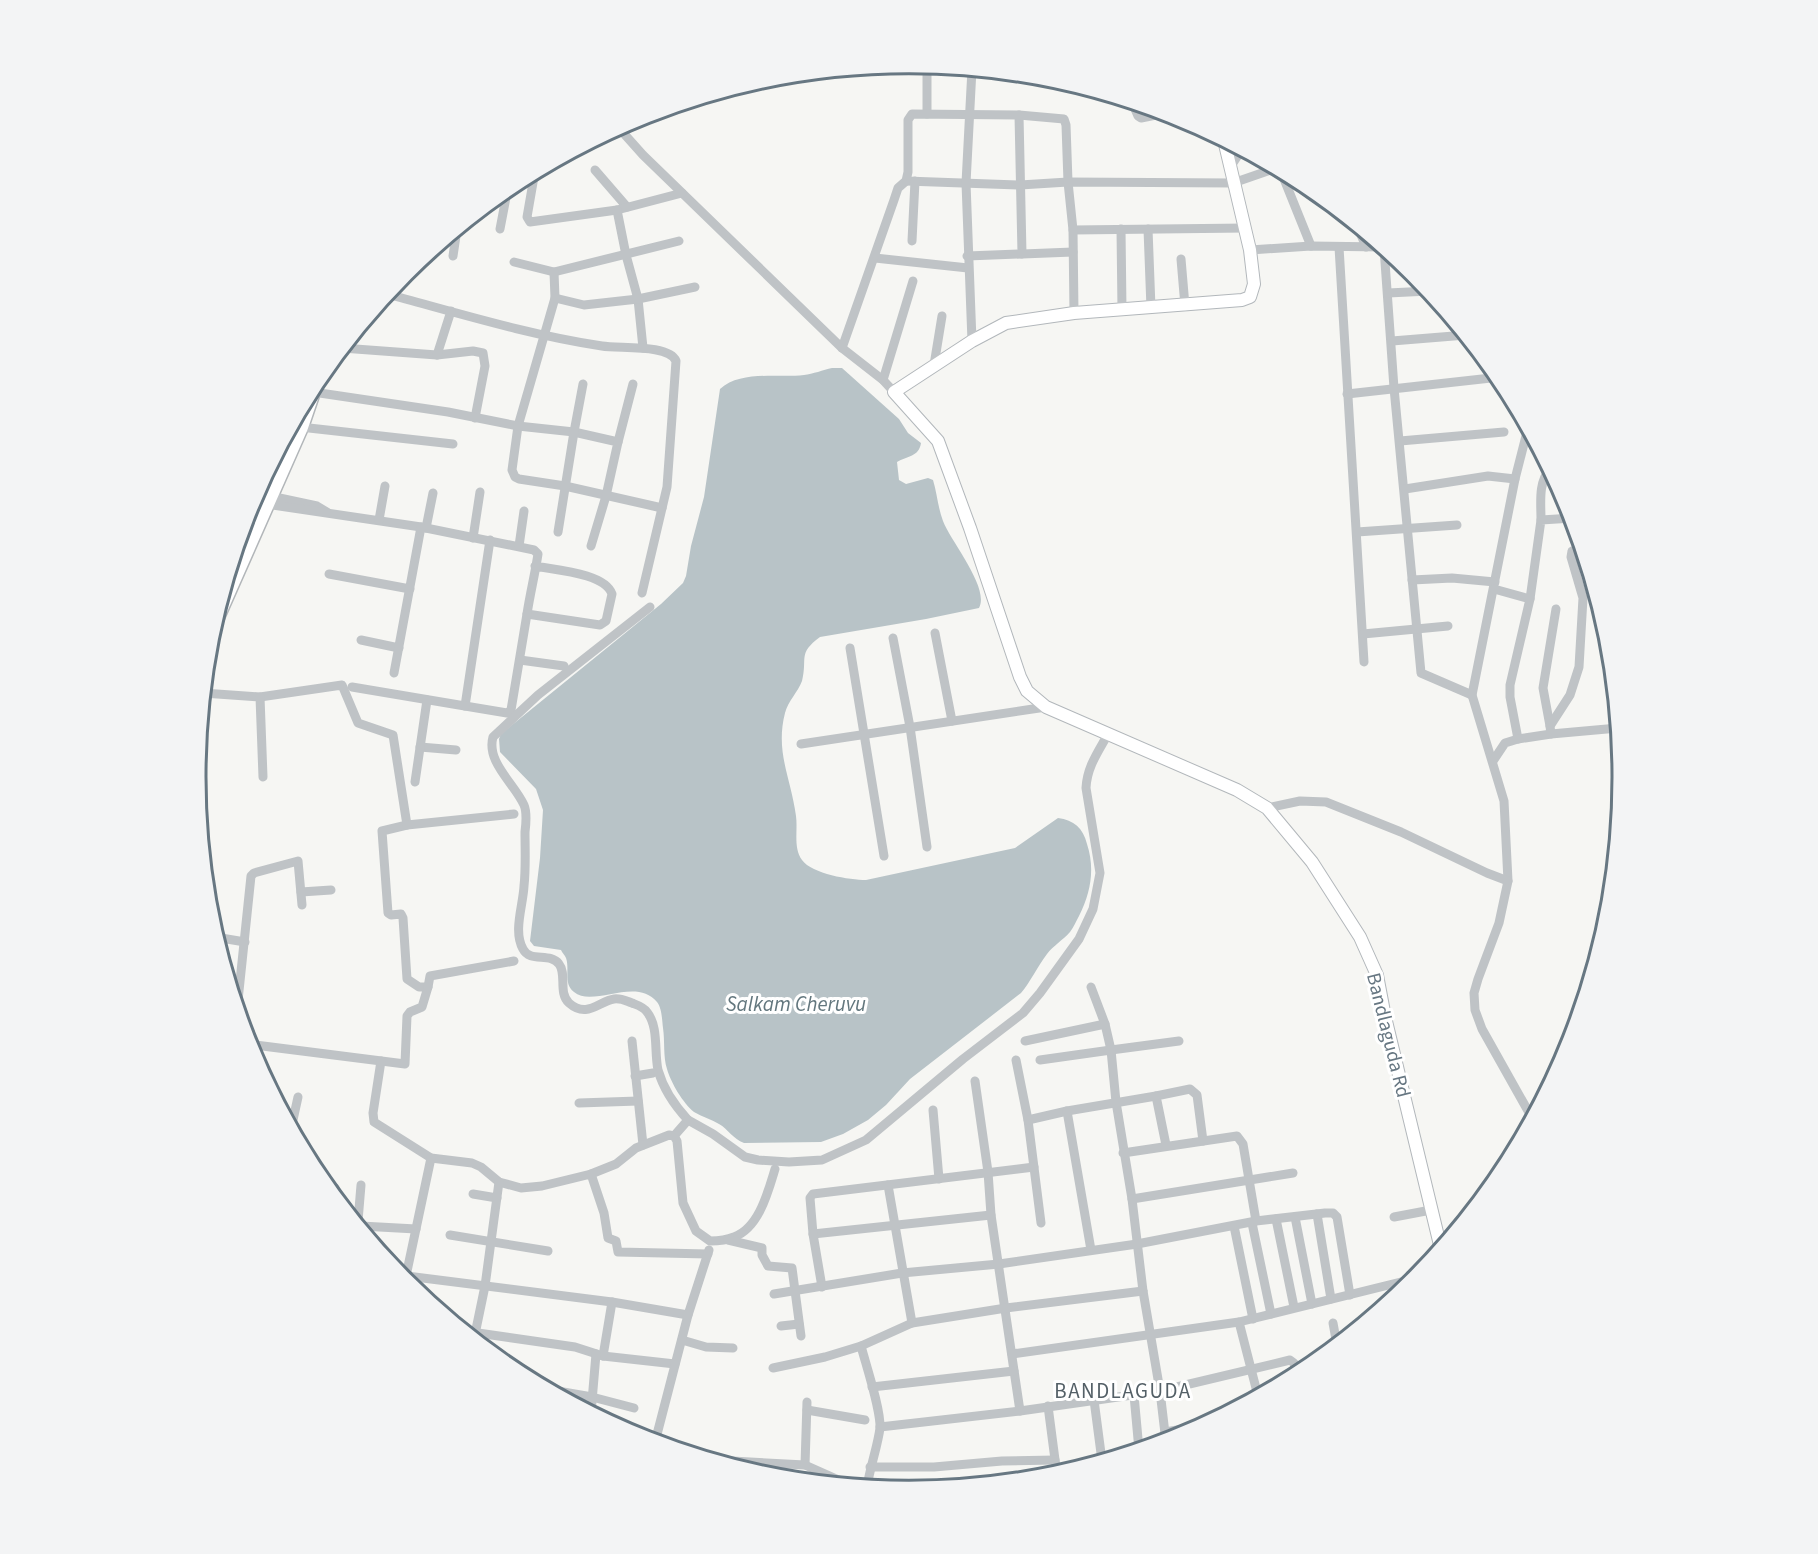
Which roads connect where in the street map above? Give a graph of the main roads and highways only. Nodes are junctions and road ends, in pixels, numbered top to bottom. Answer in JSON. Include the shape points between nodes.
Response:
{"nodes":[{"id":1,"x":302,"y":423,"type":"edge"},
{"id":2,"x":256,"y":516,"type":"edge"}],
"edges":[{"from":1,"to":2,"type":"highway","via":[[268,500]]}]}
